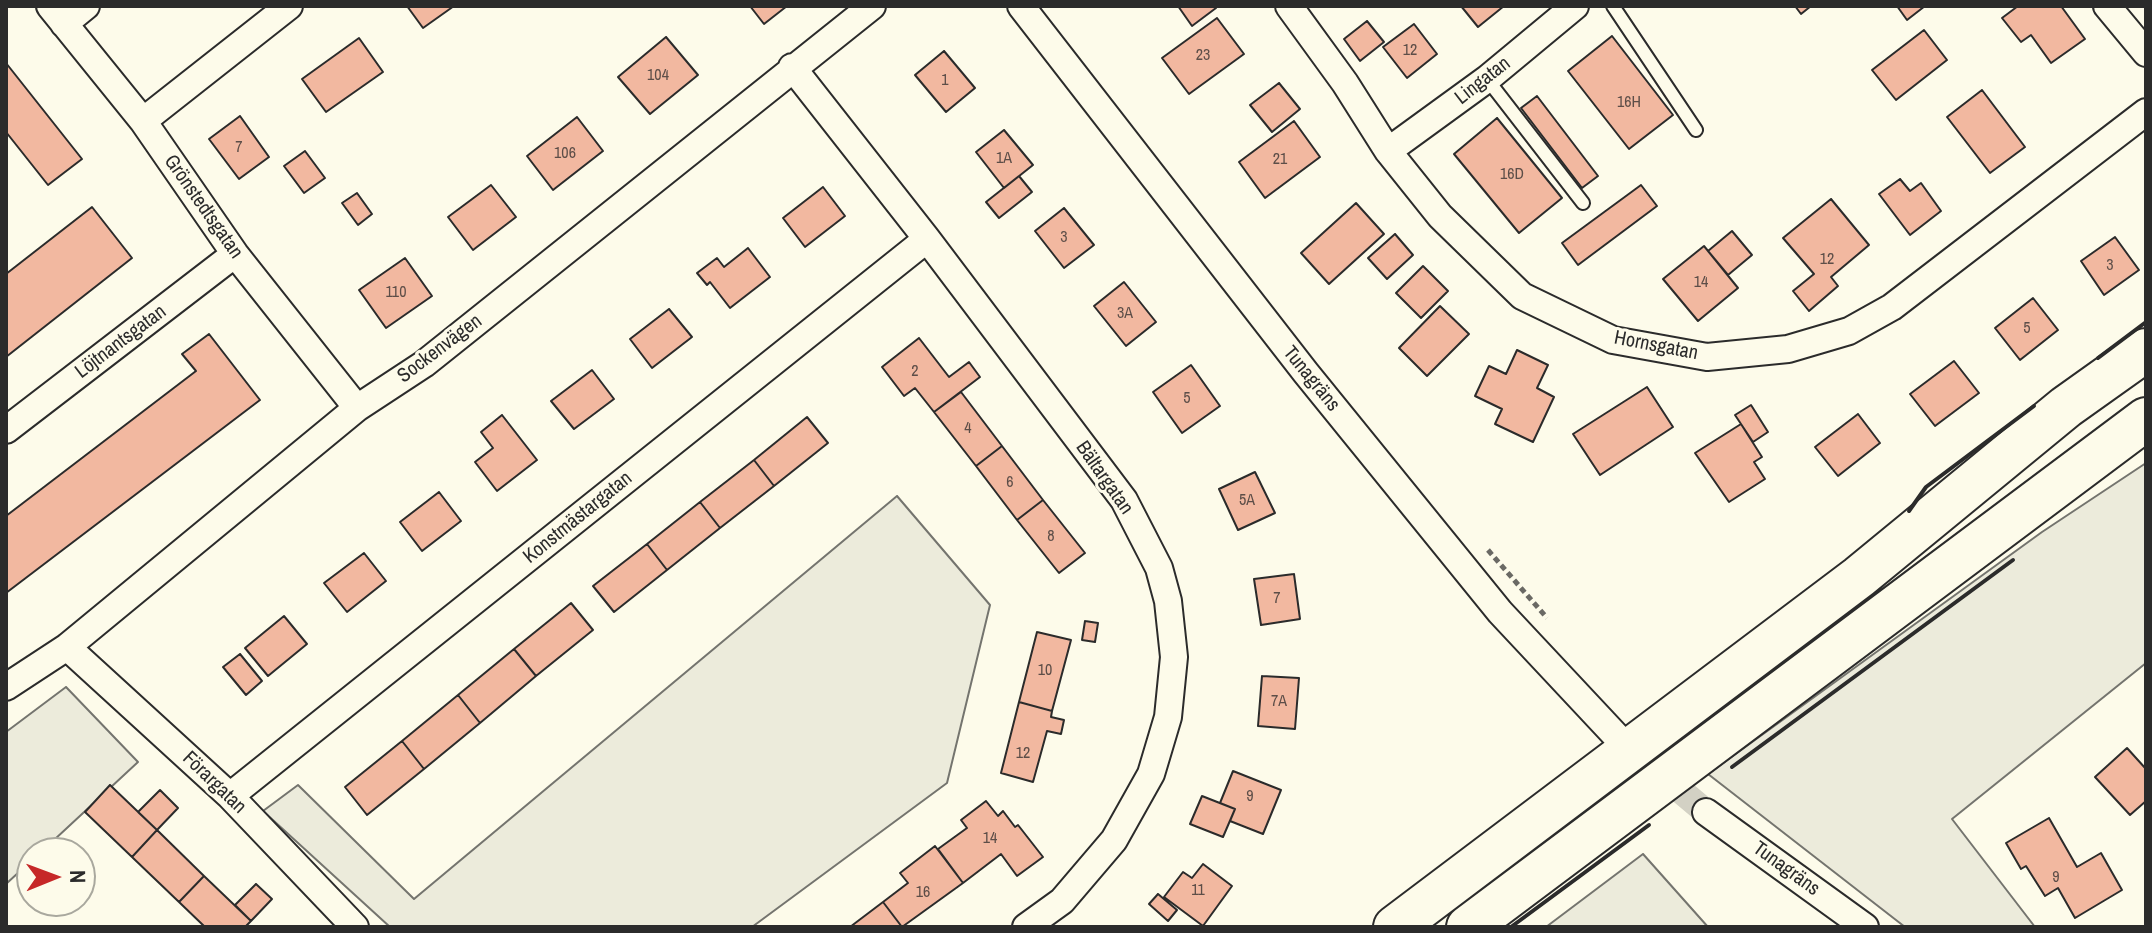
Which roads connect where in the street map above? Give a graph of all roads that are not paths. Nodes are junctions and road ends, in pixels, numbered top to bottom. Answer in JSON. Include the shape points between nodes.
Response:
{"nodes":[{"id":1,"x":86,"y":6,"type":"edge"},
{"id":2,"x":289,"y":6,"type":"edge"},
{"id":3,"x":872,"y":6,"type":"edge"},
{"id":4,"x":1021,"y":6,"type":"edge"},
{"id":5,"x":1289,"y":6,"type":"edge"},
{"id":6,"x":1575,"y":6,"type":"edge"},
{"id":7,"x":1613,"y":6,"type":"edge"},
{"id":8,"x":2107,"y":6,"type":"edge"},
{"id":9,"x":57,"y":15,"type":"edge"},
{"id":10,"x":2146,"y":53,"type":"edge"},
{"id":11,"x":792,"y":67,"type":"junction"},
{"id":12,"x":1487,"y":79,"type":"junction"},
{"id":13,"x":2146,"y":112,"type":"edge"},
{"id":14,"x":143,"y":121,"type":"junction"},
{"id":15,"x":1696,"y":130,"type":"dead end"},
{"id":16,"x":1388,"y":151,"type":"junction"},
{"id":17,"x":1583,"y":203,"type":"dead end"},
{"id":18,"x":927,"y":239,"type":"junction"},
{"id":19,"x":235,"y":254,"type":"junction"},
{"id":20,"x":2146,"y":350,"type":"edge"},
{"id":21,"x":357,"y":408,"type":"junction"},
{"id":22,"x":2146,"y":419,"type":"edge"},
{"id":23,"x":6,"y":430,"type":"edge"},
{"id":24,"x":67,"y":647,"type":"junction"},
{"id":25,"x":6,"y":687,"type":"edge"},
{"id":26,"x":1618,"y":738,"type":"tunnel mouth"},
{"id":27,"x":230,"y":796,"type":"junction"},
{"id":28,"x":1706,"y":812,"type":"tunnel mouth"},
{"id":29,"x":355,"y":927,"type":"edge"},
{"id":30,"x":1026,"y":927,"type":"edge"},
{"id":31,"x":1395,"y":927,"type":"edge"},
{"id":32,"x":1468,"y":927,"type":"edge"},
{"id":33,"x":1865,"y":927,"type":"edge"}],
"edges":[{"from":1,"to":9,"type":"street"},
{"from":2,"to":14,"type":"street"},
{"from":3,"to":11,"type":"street","name":"Sockenvägen"},
{"from":4,"to":26,"type":"street","name":"Tunagräns","via":[[1500,612]]},
{"from":5,"to":16,"type":"street","name":"Hornsgatan"},
{"from":6,"to":12,"type":"street","name":"Lingatan"},
{"from":7,"to":15,"type":"lane"},
{"from":8,"to":10,"type":"street"},
{"from":9,"to":14,"type":"street","name":"Grönstedtsgatan"},
{"from":11,"to":18,"type":"street","name":"Bältargatan"},
{"from":11,"to":21,"type":"street","name":"Sockenvägen","via":[[424,364]]},
{"from":12,"to":16,"type":"street","name":"Lingatan"},
{"from":12,"to":17,"type":"lane"},
{"from":13,"to":16,"type":"street","name":"Hornsgatan","via":[[1961,256],[1860,325],[1788,349],[1707,357],[1613,340],[1522,296],[1440,216]]},
{"from":14,"to":19,"type":"street","name":"Grönstedtsgatan"},
{"from":18,"to":27,"type":"street","name":"Konstmästargatan"},
{"from":18,"to":30,"type":"street","name":"Bältargatan","via":[[1124,500],[1159,568],[1168,601],[1174,657],[1168,717],[1151,774],[1114,840],[1062,901]]},
{"from":19,"to":21,"type":"street","name":"Grönstedtsgatan"},
{"from":19,"to":23,"type":"street","name":"Löjtnantsgatan"},
{"from":20,"to":31,"type":"highway","via":[[2066,407],[1859,577]]},
{"from":21,"to":24,"type":"street","name":"Sockenvägen"},
{"from":22,"to":32,"type":"highway"},
{"from":24,"to":25,"type":"street","name":"Sockenvägen"},
{"from":24,"to":27,"type":"street","name":"Förargatan"},
{"from":27,"to":29,"type":"street","name":"Förargatan"},
{"from":28,"to":33,"type":"street","name":"Tunagräns"}]}
